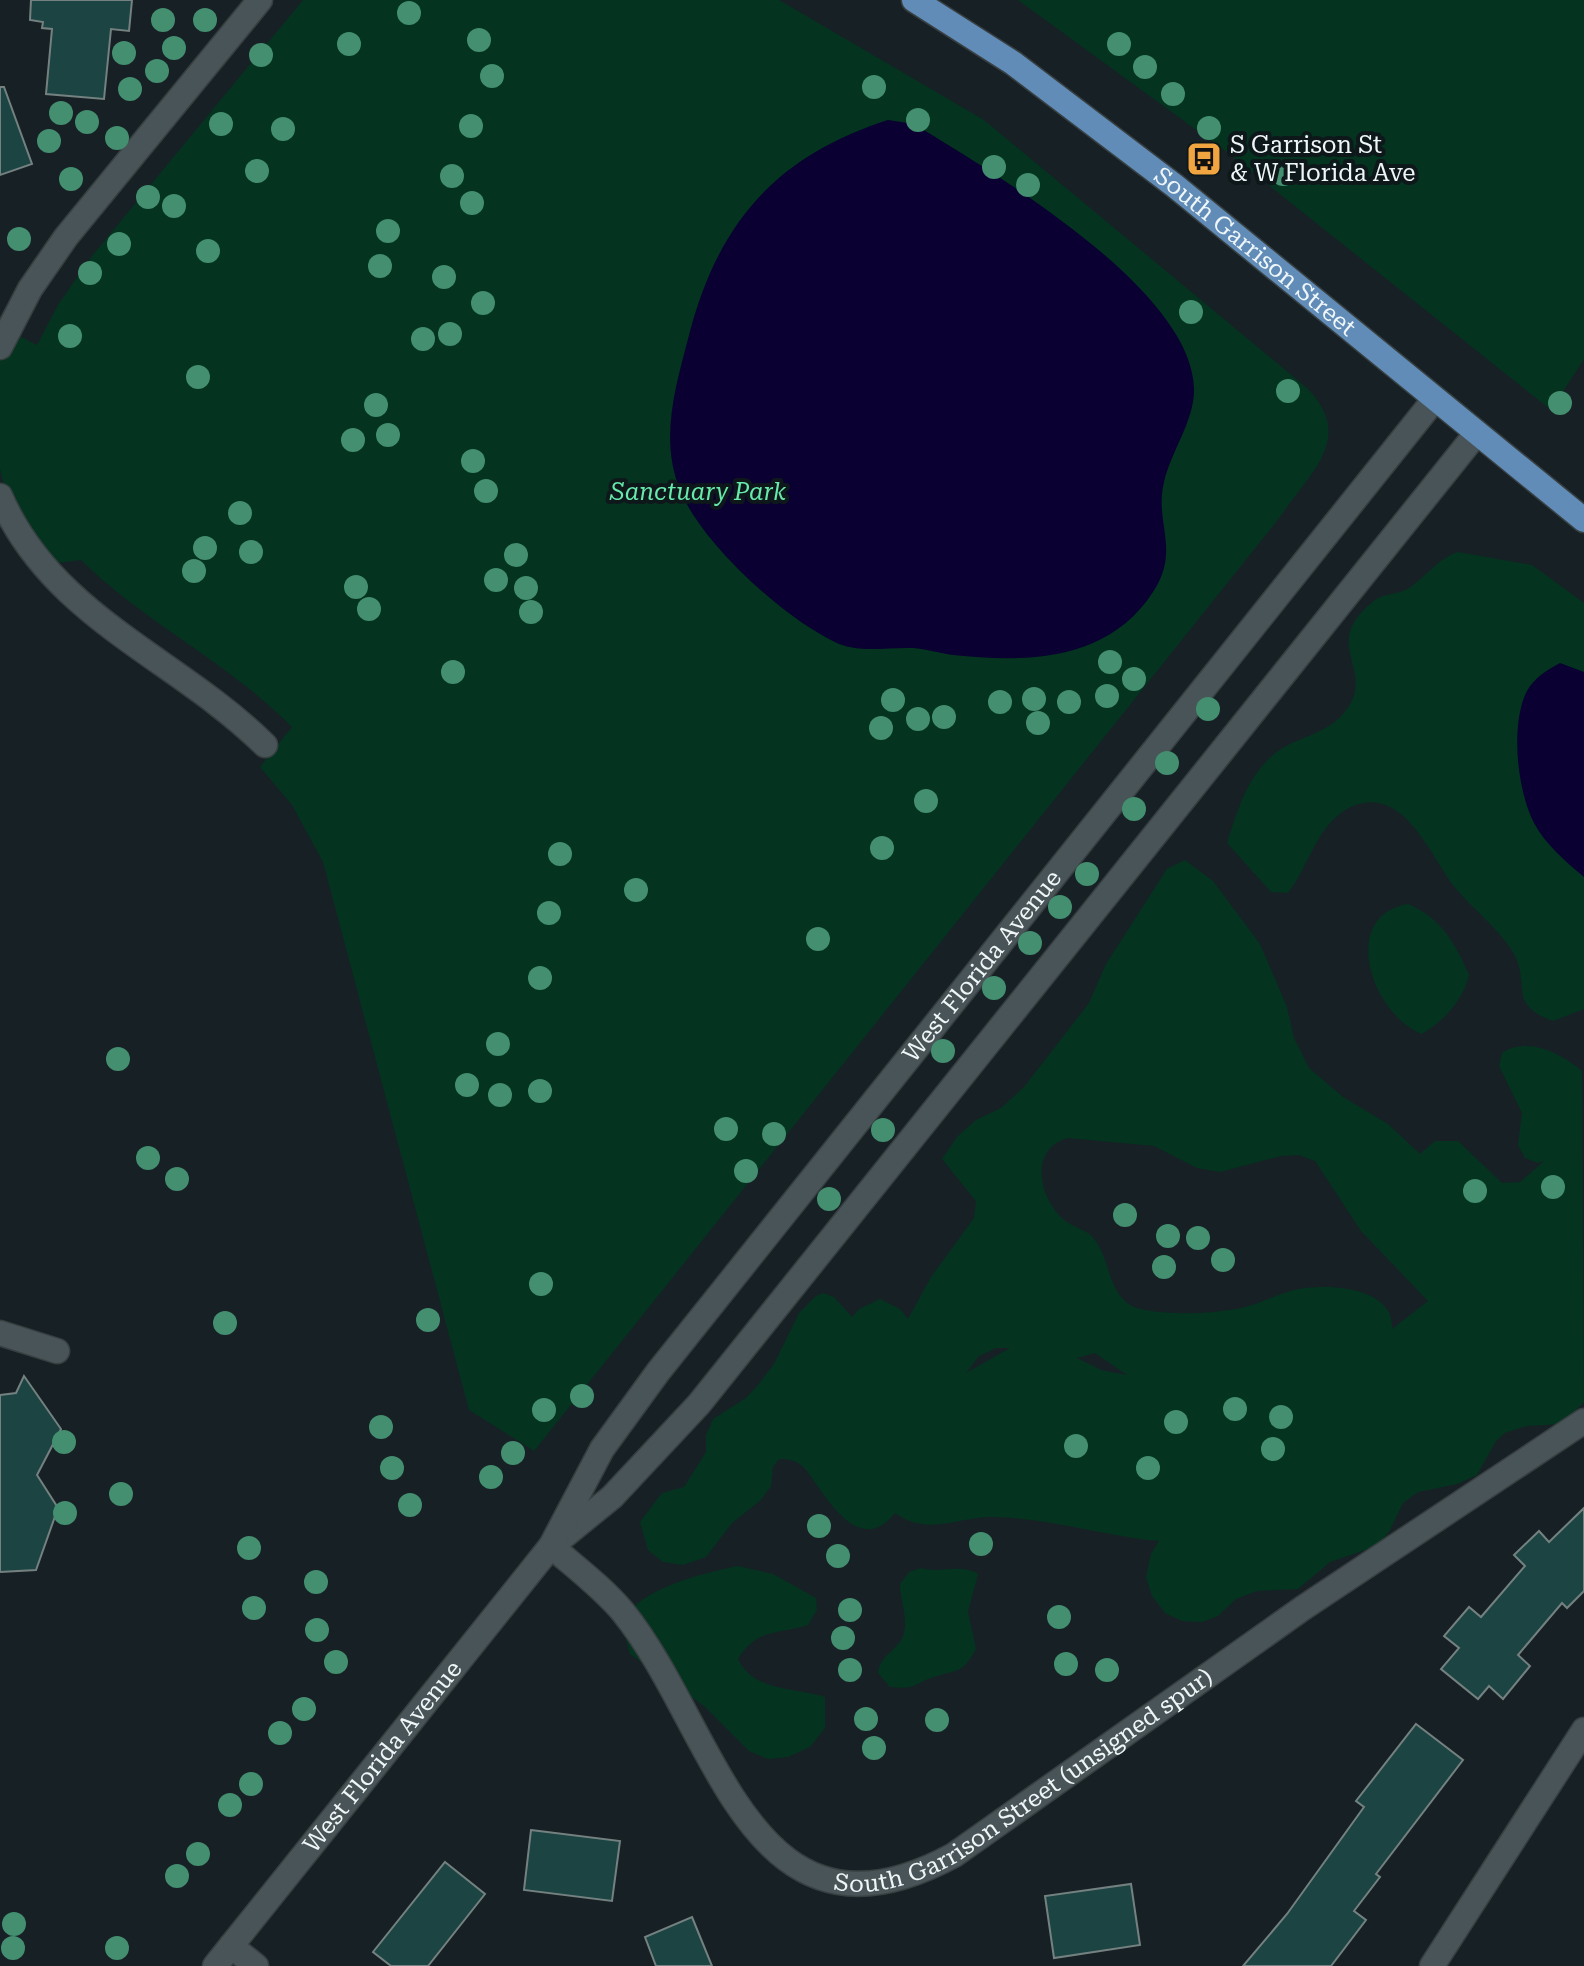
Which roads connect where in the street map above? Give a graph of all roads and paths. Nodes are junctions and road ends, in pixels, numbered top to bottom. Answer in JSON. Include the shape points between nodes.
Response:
{"nodes":[{"id":1,"x":260,"y":0,"type":"edge"},
{"id":2,"x":914,"y":0,"type":"edge"},
{"id":3,"x":0,"y":347,"type":"edge"},
{"id":4,"x":1434,"y":400,"type":"junction"},
{"id":5,"x":1476,"y":434,"type":"junction"},
{"id":6,"x":0,"y":496,"type":"edge"},
{"id":7,"x":1584,"y":520,"type":"edge"},
{"id":8,"x":265,"y":745,"type":"dead end"},
{"id":9,"x":0,"y":1333,"type":"edge"},
{"id":10,"x":57,"y":1351,"type":"dead end"},
{"id":11,"x":1584,"y":1421,"type":"edge"},
{"id":12,"x":551,"y":1546,"type":"junction"},
{"id":13,"x":1584,"y":1730,"type":"edge"},
{"id":14,"x":231,"y":1946,"type":"junction"},
{"id":15,"x":215,"y":1966,"type":"edge"},
{"id":16,"x":256,"y":1966,"type":"edge"},
{"id":17,"x":1432,"y":1966,"type":"edge"}],
"edges":[{"from":1,"to":3,"type":"street","via":[[66,237],[30,289]]},
{"from":2,"to":4,"type":"main road","name":"South Garrison Street","via":[[1075,108]]},
{"from":4,"to":5,"type":"main road","name":"South Garrison Street"},
{"from":4,"to":12,"type":"street","name":"West Florida Avenue","via":[[658,1372],[588,1473]]},
{"from":5,"to":7,"type":"main road","name":"South Garrison Street"},
{"from":5,"to":12,"type":"street","name":"West Florida Avenue","via":[[699,1404],[612,1497]]},
{"from":6,"to":8,"type":"street","via":[[24,541],[65,591]]},
{"from":9,"to":10,"type":"street"},
{"from":11,"to":12,"type":"street","name":"South Garrison Street (unsigned spur)","via":[[1303,1608],[954,1855],[894,1882],[835,1884],[775,1851],[750,1823],[623,1613]]},
{"from":12,"to":14,"type":"street","name":"West Florida Avenue"},
{"from":13,"to":17,"type":"street"},
{"from":14,"to":15,"type":"street","name":"West Florida Avenue"},
{"from":14,"to":16,"type":"street"}]}
